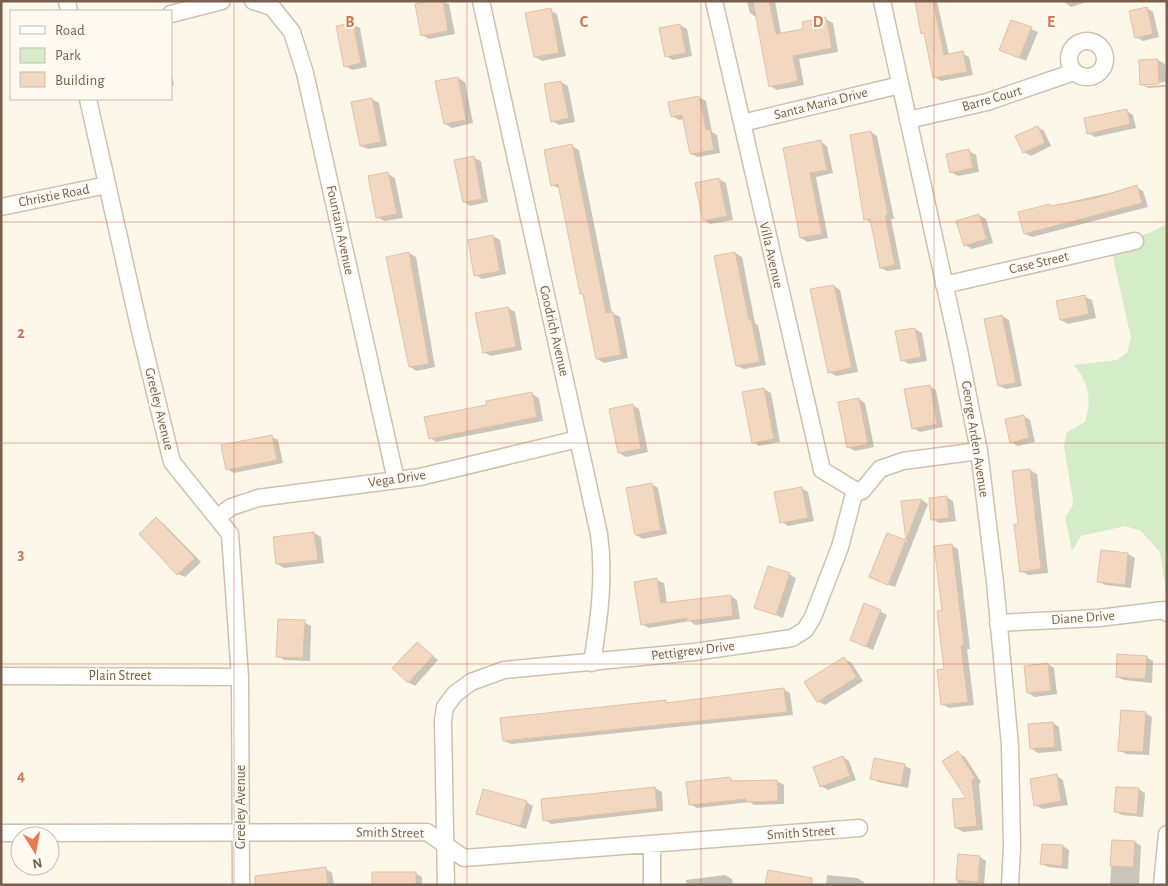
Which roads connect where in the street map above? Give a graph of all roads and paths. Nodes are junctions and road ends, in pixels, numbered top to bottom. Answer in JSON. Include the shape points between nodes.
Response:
{"nodes":[{"id":1,"x":222,"y":1,"type":"edge"},
{"id":2,"x":253,"y":1,"type":"edge"},
{"id":3,"x":481,"y":1,"type":"edge"},
{"id":4,"x":714,"y":1,"type":"edge"},
{"id":5,"x":882,"y":1,"type":"edge"},
{"id":6,"x":172,"y":14,"type":"edge"},
{"id":7,"x":1074,"y":72,"type":"dead end"},
{"id":8,"x":900,"y":84,"type":"junction"},
{"id":9,"x":88,"y":100,"type":"edge"},
{"id":10,"x":908,"y":120,"type":"junction"},
{"id":11,"x":742,"y":123,"type":"junction"},
{"id":12,"x":106,"y":185,"type":"junction"},
{"id":13,"x":1,"y":207,"type":"edge"},
{"id":14,"x":1135,"y":241,"type":"dead end"},
{"id":15,"x":944,"y":285,"type":"junction"},
{"id":16,"x":578,"y":439,"type":"junction"},
{"id":17,"x":979,"y":451,"type":"junction"},
{"id":18,"x":396,"y":480,"type":"junction"},
{"id":19,"x":855,"y":490,"type":"junction"},
{"id":20,"x":218,"y":518,"type":"junction"},
{"id":21,"x":1167,"y":613,"type":"edge"},
{"id":22,"x":998,"y":623,"type":"junction"},
{"id":23,"x":592,"y":664,"type":"junction"},
{"id":24,"x":1,"y":676,"type":"edge"},
{"id":25,"x":240,"y":677,"type":"junction"},
{"id":26,"x":859,"y":828,"type":"dead end"},
{"id":27,"x":1,"y":833,"type":"edge"},
{"id":28,"x":241,"y":833,"type":"junction"},
{"id":29,"x":1167,"y":834,"type":"edge"},
{"id":30,"x":652,"y":844,"type":"junction"},
{"id":31,"x":446,"y":846,"type":"junction"},
{"id":32,"x":241,"y":885,"type":"edge"},
{"id":33,"x":446,"y":885,"type":"edge"},
{"id":34,"x":652,"y":885,"type":"edge"},
{"id":35,"x":1010,"y":885,"type":"edge"},
{"id":36,"x":1162,"y":885,"type":"edge"}],
"edges":[{"from":1,"to":6,"type":"street"},
{"from":2,"to":18,"type":"street","name":"Fountain Avenue","via":[[272,7],[292,32],[305,73]]},
{"from":3,"to":16,"type":"street","name":"Goodrich Avenue"},
{"from":4,"to":11,"type":"street","name":"Villa Avenue"},
{"from":5,"to":8,"type":"street","name":"George Arden Avenue"},
{"from":7,"to":10,"type":"street","name":"Barre Court","via":[[987,102]]},
{"from":8,"to":10,"type":"street","name":"George Arden Avenue"},
{"from":8,"to":11,"type":"street","name":"Santa Maria Drive"},
{"from":9,"to":12,"type":"street","name":"Greeley Avenue"},
{"from":10,"to":15,"type":"street","name":"George Arden Avenue"},
{"from":11,"to":19,"type":"street","name":"Villa Avenue","via":[[822,470]]},
{"from":12,"to":13,"type":"street","name":"Christie Road"},
{"from":12,"to":20,"type":"street","name":"Greeley Avenue","via":[[172,462]]},
{"from":14,"to":15,"type":"street","name":"Case Street"},
{"from":15,"to":17,"type":"street","name":"George Arden Avenue"},
{"from":16,"to":18,"type":"street","name":"Vega Drive"},
{"from":16,"to":23,"type":"street","name":"Goodrich Avenue","via":[[603,561]]},
{"from":17,"to":19,"type":"street","via":[[903,462],[880,469],[862,491]]},
{"from":17,"to":22,"type":"street","name":"George Arden Avenue"},
{"from":18,"to":20,"type":"street","name":"Vega Drive","via":[[258,498],[231,507]]},
{"from":19,"to":23,"type":"street","name":"Pettigrew Drive","via":[[840,547],[805,630],[792,638]]},
{"from":20,"to":25,"type":"street","name":"Greeley Avenue","via":[[230,534]]},
{"from":21,"to":22,"type":"street","name":"Diane Drive","via":[[1164,610],[1099,618]]},
{"from":22,"to":35,"type":"street","name":"George Arden Avenue","via":[[1010,746]]},
{"from":23,"to":31,"type":"street","name":"Pettigrew Drive","via":[[504,670],[471,682],[455,694],[445,707],[443,722]]},
{"from":24,"to":25,"type":"street","name":"Plain Street"},
{"from":25,"to":28,"type":"street","name":"Greeley Avenue"},
{"from":26,"to":30,"type":"street","name":"Smith Street"},
{"from":27,"to":28,"type":"street","name":"Smith Street"},
{"from":28,"to":31,"type":"street","name":"Smith Street","via":[[427,832]]},
{"from":28,"to":32,"type":"street","name":"Greeley Avenue"},
{"from":29,"to":36,"type":"street"},
{"from":30,"to":31,"type":"street","name":"Smith Street","via":[[464,858]]},
{"from":30,"to":34,"type":"street"},
{"from":31,"to":33,"type":"street","name":"Pettigrew Drive"}]}
